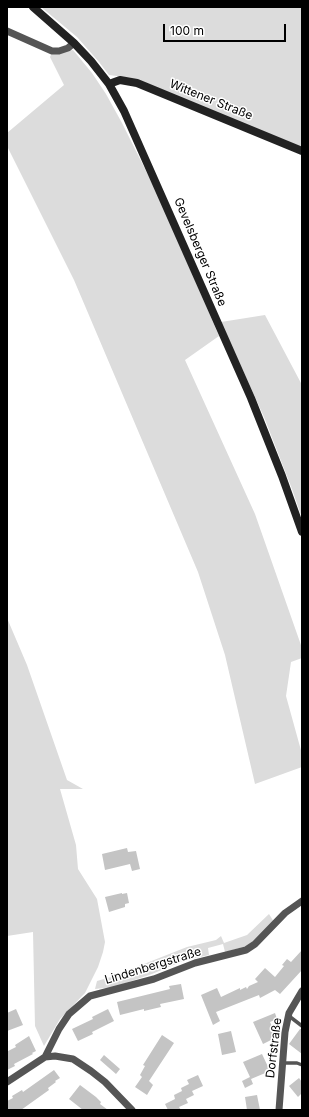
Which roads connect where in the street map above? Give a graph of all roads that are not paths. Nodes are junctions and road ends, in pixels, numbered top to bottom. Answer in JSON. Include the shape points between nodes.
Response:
{"nodes":[{"id":1,"x":34,"y":7,"type":"edge"},
{"id":2,"x":7,"y":31,"type":"edge"},
{"id":3,"x":74,"y":43,"type":"junction"},
{"id":4,"x":109,"y":84,"type":"junction"},
{"id":5,"x":302,"y":151,"type":"edge"},
{"id":6,"x":302,"y":532,"type":"edge"},
{"id":7,"x":302,"y":901,"type":"edge"},
{"id":8,"x":302,"y":991,"type":"edge"},
{"id":9,"x":289,"y":1016,"type":"junction"},
{"id":10,"x":302,"y":1026,"type":"edge"},
{"id":11,"x":45,"y":1057,"type":"junction"},
{"id":12,"x":282,"y":1063,"type":"junction"},
{"id":13,"x":302,"y":1064,"type":"edge"},
{"id":14,"x":7,"y":1082,"type":"edge"},
{"id":15,"x":132,"y":1110,"type":"edge"},
{"id":16,"x":279,"y":1110,"type":"edge"}],
"edges":[{"from":1,"to":3,"type":"main road","name":"Gevelsberger Straße"},
{"from":2,"to":3,"type":"street","via":[[52,51],[68,48]]},
{"from":3,"to":4,"type":"main road","name":"Gevelsberger Straße"},
{"from":4,"to":5,"type":"main road","name":"Wittener Straße","via":[[120,80],[137,83]]},
{"from":4,"to":6,"type":"main road","name":"Gevelsberger Straße","via":[[139,144],[251,398]]},
{"from":7,"to":11,"type":"street","name":"Lindenbergstraße","via":[[285,913],[256,944],[246,950],[90,996],[69,1014]]},
{"from":8,"to":9,"type":"street","name":"Dorfstraße"},
{"from":9,"to":10,"type":"lane"},
{"from":9,"to":12,"type":"street","name":"Dorfstraße"},
{"from":11,"to":14,"type":"street"},
{"from":11,"to":15,"type":"street","via":[[72,1059],[105,1082]]},
{"from":12,"to":13,"type":"lane"},
{"from":12,"to":16,"type":"street","name":"Dorfstraße"}]}
